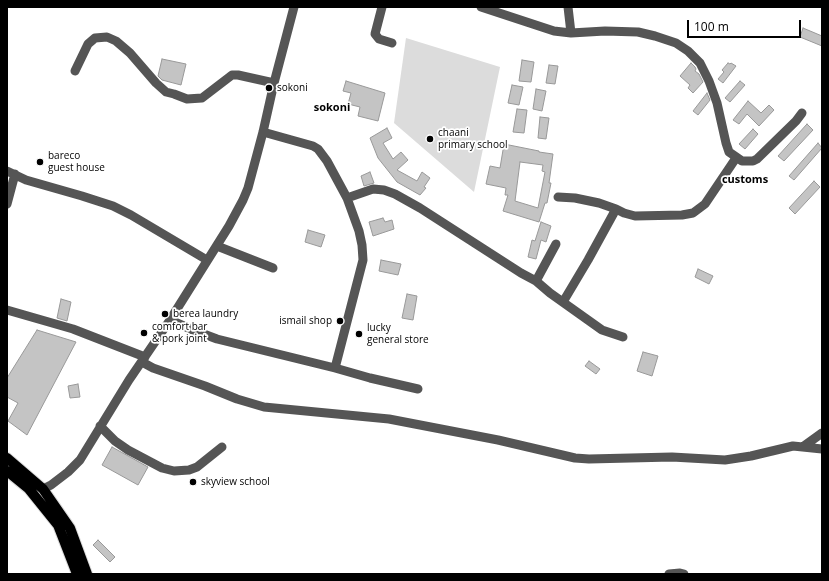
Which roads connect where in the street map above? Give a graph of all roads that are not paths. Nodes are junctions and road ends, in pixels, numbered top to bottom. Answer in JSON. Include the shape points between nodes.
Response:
{"nodes":[{"id":1,"x":294,"y":7,"type":"edge"},
{"id":2,"x":382,"y":7,"type":"edge"},
{"id":3,"x":481,"y":7,"type":"edge"},
{"id":4,"x":568,"y":7,"type":"edge"},
{"id":5,"x":571,"y":33,"type":"junction"},
{"id":6,"x":392,"y":44,"type":"dead end"},
{"id":7,"x":74,"y":71,"type":"dead end"},
{"id":8,"x":274,"y":83,"type":"junction"},
{"id":9,"x":802,"y":113,"type":"dead end"},
{"id":10,"x":263,"y":132,"type":"junction"},
{"id":11,"x":736,"y":158,"type":"junction"},
{"id":12,"x":11,"y":173,"type":"edge"},
{"id":13,"x":558,"y":197,"type":"dead end"},
{"id":14,"x":347,"y":198,"type":"junction"},
{"id":15,"x":7,"y":204,"type":"edge"},
{"id":16,"x":616,"y":209,"type":"junction"},
{"id":17,"x":556,"y":244,"type":"dead end"},
{"id":18,"x":217,"y":246,"type":"junction"},
{"id":19,"x":207,"y":260,"type":"junction"},
{"id":20,"x":273,"y":268,"type":"dead end"},
{"id":21,"x":536,"y":281,"type":"junction"},
{"id":22,"x":563,"y":302,"type":"junction"},
{"id":23,"x":7,"y":310,"type":"edge"},
{"id":24,"x":170,"y":320,"type":"junction"},
{"id":25,"x":623,"y":337,"type":"dead end"},
{"id":26,"x":143,"y":360,"type":"junction"},
{"id":27,"x":335,"y":368,"type":"junction"},
{"id":28,"x":418,"y":389,"type":"dead end"},
{"id":29,"x":100,"y":426,"type":"junction"},
{"id":30,"x":822,"y":433,"type":"edge"},
{"id":31,"x":804,"y":446,"type":"junction"},
{"id":32,"x":222,"y":447,"type":"dead end"},
{"id":33,"x":822,"y":449,"type":"edge"},
{"id":34,"x":7,"y":458,"type":"edge"},
{"id":35,"x":7,"y":471,"type":"edge"},
{"id":36,"x":43,"y":489,"type":"junction"},
{"id":37,"x":77,"y":574,"type":"edge"},
{"id":38,"x":87,"y":574,"type":"edge"},
{"id":39,"x":669,"y":574,"type":"edge"},
{"id":40,"x":684,"y":574,"type":"edge"}],
"edges":[{"from":1,"to":8,"type":"street"},
{"from":2,"to":6,"type":"street","via":[[375,34],[379,40]]},
{"from":3,"to":5,"type":"street","via":[[554,31]]},
{"from":4,"to":5,"type":"street"},
{"from":5,"to":11,"type":"street","via":[[638,32],[676,43],[688,51],[700,63],[709,81],[729,152]]},
{"from":7,"to":8,"type":"street","via":[[88,44],[95,38],[107,37],[130,53],[166,92],[187,99],[202,98],[232,75]]},
{"from":8,"to":10,"type":"street"},
{"from":9,"to":11,"type":"street","via":[[757,159],[742,161]]},
{"from":10,"to":14,"type":"street","via":[[318,149]]},
{"from":10,"to":18,"type":"street","via":[[246,194]]},
{"from":11,"to":16,"type":"street","via":[[705,204],[693,214],[635,216]]},
{"from":12,"to":15,"type":"street"},
{"from":12,"to":19,"type":"street","via":[[119,209]]},
{"from":13,"to":16,"type":"street","via":[[600,203]]},
{"from":14,"to":21,"type":"street","via":[[374,189],[395,194]]},
{"from":14,"to":27,"type":"street","via":[[359,231],[363,260]]},
{"from":16,"to":22,"type":"street"},
{"from":17,"to":21,"type":"street"},
{"from":18,"to":19,"type":"street"},
{"from":18,"to":20,"type":"street"},
{"from":19,"to":24,"type":"street"},
{"from":21,"to":22,"type":"street"},
{"from":22,"to":25,"type":"street","via":[[602,330]]},
{"from":23,"to":26,"type":"street","via":[[73,329]]},
{"from":24,"to":26,"type":"street"},
{"from":24,"to":27,"type":"street","via":[[217,339]]},
{"from":26,"to":29,"type":"street"},
{"from":26,"to":31,"type":"street","via":[[153,368],[264,407],[389,419],[575,458],[672,457],[725,460]]},
{"from":27,"to":28,"type":"street"},
{"from":29,"to":32,"type":"street","via":[[128,450],[162,468],[197,468]]},
{"from":29,"to":36,"type":"street","via":[[76,464],[52,485]]},
{"from":30,"to":31,"type":"street"},
{"from":31,"to":33,"type":"street"},
{"from":34,"to":36,"type":"main road"},
{"from":35,"to":37,"type":"main road","via":[[29,489],[58,524]]},
{"from":36,"to":38,"type":"main road","via":[[70,528]]},
{"from":39,"to":40,"type":"street"}]}
